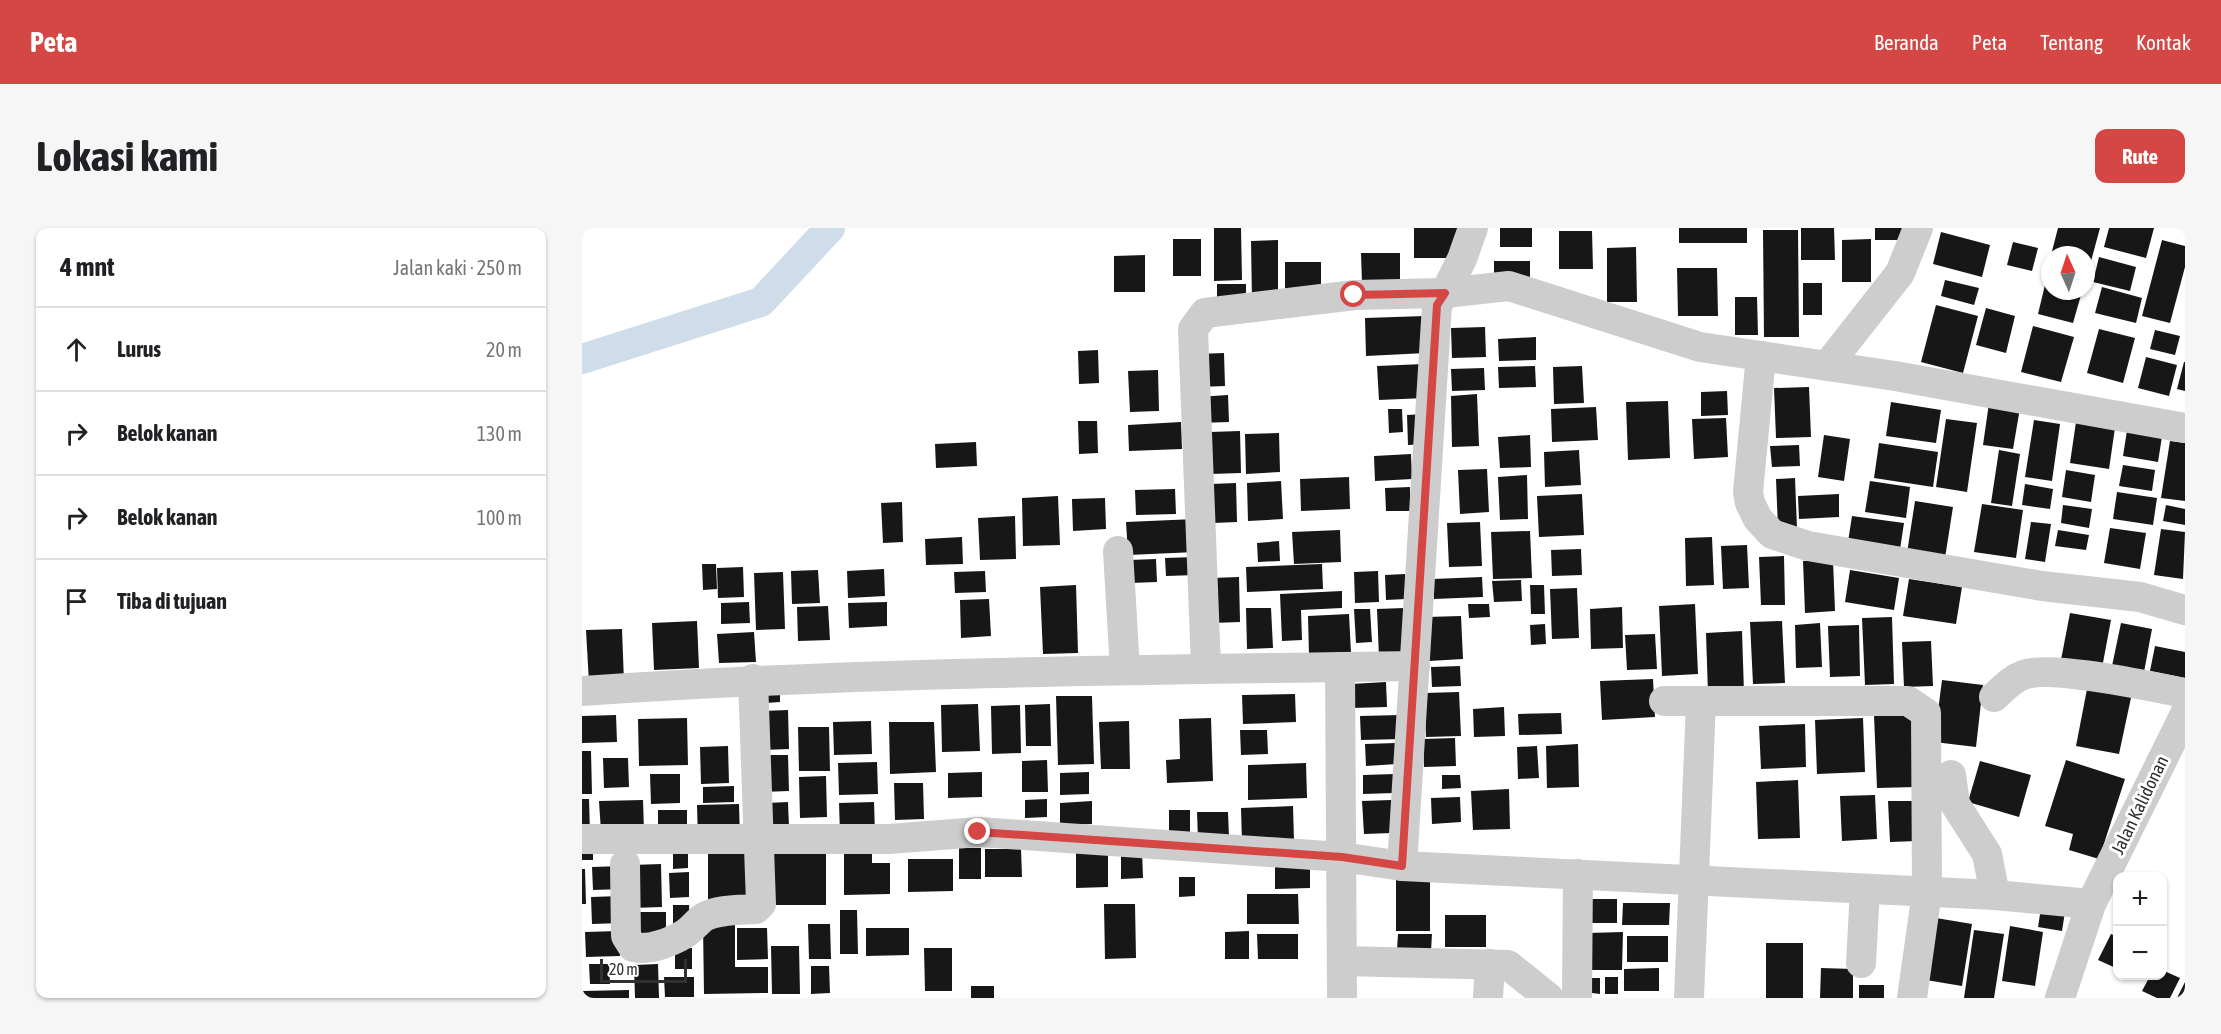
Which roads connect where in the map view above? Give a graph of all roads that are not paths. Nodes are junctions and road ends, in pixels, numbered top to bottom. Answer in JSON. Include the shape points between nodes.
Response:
{"nodes":[{"id":1,"x":1473,"y":228,"type":"edge"},
{"id":2,"x":1918,"y":228,"type":"edge"},
{"id":3,"x":1445,"y":293,"type":"junction"},
{"id":4,"x":1761,"y":356,"type":"junction"},
{"id":5,"x":1827,"y":366,"type":"junction"},
{"id":6,"x":2185,"y":428,"type":"edge"},
{"id":7,"x":1118,"y":551,"type":"dead end"},
{"id":8,"x":2185,"y":610,"type":"edge"},
{"id":9,"x":1415,"y":666,"type":"junction"},
{"id":10,"x":1340,"y":667,"type":"junction"},
{"id":11,"x":1206,"y":668,"type":"junction"},
{"id":12,"x":1125,"y":670,"type":"junction"},
{"id":13,"x":753,"y":679,"type":"junction"},
{"id":14,"x":582,"y":691,"type":"edge"},
{"id":15,"x":2185,"y":693,"type":"edge"},
{"id":16,"x":1994,"y":697,"type":"dead end"},
{"id":17,"x":1664,"y":700,"type":"dead end"},
{"id":18,"x":1701,"y":702,"type":"junction"},
{"id":19,"x":2185,"y":714,"type":"edge"},
{"id":20,"x":1951,"y":775,"type":"dead end"},
{"id":21,"x":582,"y":838,"type":"edge"},
{"id":22,"x":760,"y":840,"type":"junction"},
{"id":23,"x":1342,"y":857,"type":"junction"},
{"id":24,"x":625,"y":864,"type":"dead end"},
{"id":25,"x":1402,"y":866,"type":"junction"},
{"id":26,"x":1578,"y":874,"type":"junction"},
{"id":27,"x":1685,"y":880,"type":"junction"},
{"id":28,"x":1865,"y":890,"type":"junction"},
{"id":29,"x":1927,"y":892,"type":"junction"},
{"id":30,"x":1995,"y":895,"type":"junction"},
{"id":31,"x":2091,"y":903,"type":"junction"},
{"id":32,"x":1342,"y":960,"type":"junction"},
{"id":33,"x":1861,"y":963,"type":"dead end"},
{"id":34,"x":1490,"y":964,"type":"junction"},
{"id":35,"x":1342,"y":998,"type":"edge"},
{"id":36,"x":1488,"y":998,"type":"edge"},
{"id":37,"x":1549,"y":998,"type":"edge"},
{"id":38,"x":1577,"y":998,"type":"edge"},
{"id":39,"x":1672,"y":998,"type":"edge"},
{"id":40,"x":1689,"y":998,"type":"edge"},
{"id":41,"x":1912,"y":998,"type":"edge"},
{"id":42,"x":2060,"y":998,"type":"edge"}],
"edges":[{"from":1,"to":3,"type":"street"},
{"from":2,"to":5,"type":"street","via":[[1900,273]]},
{"from":3,"to":4,"type":"street","via":[[1509,286],[1700,347]]},
{"from":3,"to":9,"type":"street","via":[[1437,305]]},
{"from":3,"to":11,"type":"street","via":[[1354,295],[1205,313],[1193,329]]},
{"from":4,"to":5,"type":"street"},
{"from":4,"to":8,"type":"street","via":[[1748,492],[1758,519],[1772,534],[1808,546],[2042,586],[2140,597]]},
{"from":5,"to":6,"type":"street"},
{"from":7,"to":12,"type":"street"},
{"from":9,"to":10,"type":"street"},
{"from":9,"to":25,"type":"street"},
{"from":10,"to":11,"type":"street"},
{"from":10,"to":23,"type":"street"},
{"from":11,"to":12,"type":"street"},
{"from":12,"to":13,"type":"street"},
{"from":13,"to":14,"type":"street"},
{"from":13,"to":22,"type":"street"},
{"from":15,"to":16,"type":"street","via":[[2082,675],[2035,672],[2010,682]]},
{"from":17,"to":18,"type":"street"},
{"from":18,"to":27,"type":"street"},
{"from":18,"to":29,"type":"street","via":[[1908,701],[1926,713]]},
{"from":19,"to":31,"type":"street","name":"Jalan Kalidonan"},
{"from":20,"to":30,"type":"street","via":[[1955,804],[1986,854]]},
{"from":21,"to":22,"type":"street"},
{"from":22,"to":23,"type":"street","via":[[889,839],[978,832]]},
{"from":22,"to":24,"type":"street","via":[[761,904],[756,909],[712,914],[675,939],[641,949],[633,947],[626,936]]},
{"from":23,"to":25,"type":"street"},
{"from":23,"to":32,"type":"street"},
{"from":25,"to":26,"type":"street"},
{"from":26,"to":27,"type":"street"},
{"from":26,"to":38,"type":"street"},
{"from":27,"to":28,"type":"street"},
{"from":27,"to":39,"type":"street"},
{"from":27,"to":40,"type":"street"},
{"from":28,"to":29,"type":"street"},
{"from":28,"to":33,"type":"street"},
{"from":29,"to":30,"type":"street"},
{"from":29,"to":41,"type":"street"},
{"from":30,"to":31,"type":"street"},
{"from":31,"to":42,"type":"street","name":"Jalan Kalidonan"},
{"from":32,"to":34,"type":"street"},
{"from":32,"to":35,"type":"street"},
{"from":34,"to":36,"type":"street"},
{"from":34,"to":37,"type":"street","via":[[1508,965]]}]}
